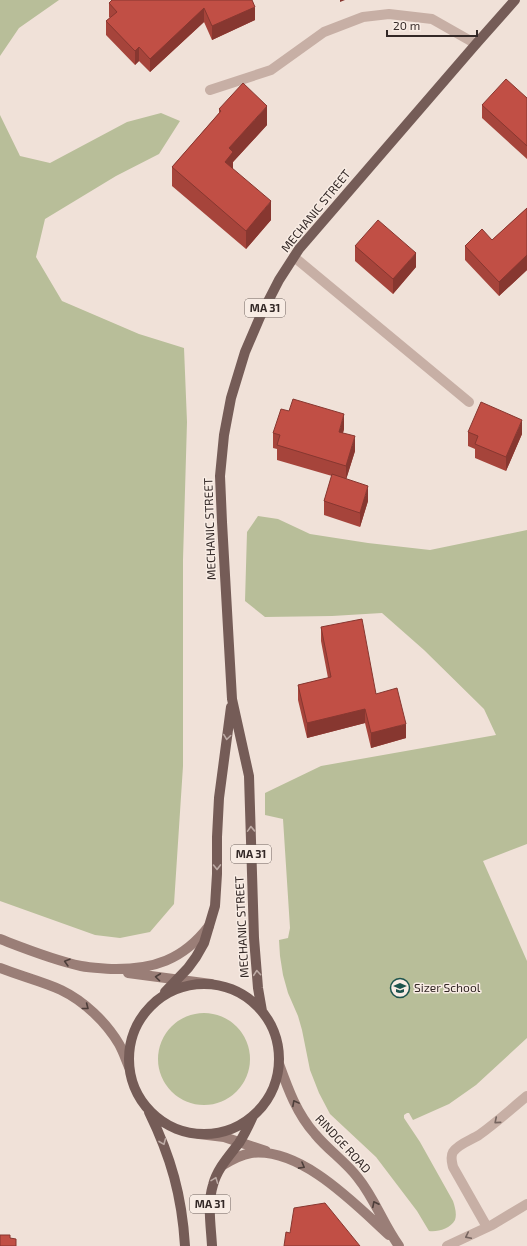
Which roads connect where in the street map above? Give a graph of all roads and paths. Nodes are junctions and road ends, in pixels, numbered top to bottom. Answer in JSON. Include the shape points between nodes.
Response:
{"nodes":[{"id":1,"x":515,"y":0,"type":"edge"},
{"id":2,"x":476,"y":44,"type":"junction"},
{"id":3,"x":210,"y":90,"type":"dead end"},
{"id":4,"x":294,"y":257,"type":"junction"},
{"id":5,"x":469,"y":402,"type":"dead end"},
{"id":6,"x":232,"y":699,"type":"junction"},
{"id":7,"x":210,"y":925,"type":"junction"},
{"id":8,"x":0,"y":939,"type":"edge"},
{"id":9,"x":0,"y":968,"type":"edge"},
{"id":10,"x":94,"y":968,"type":"junction"},
{"id":11,"x":177,"y":980,"type":"junction"},
{"id":12,"x":211,"y":984,"type":"junction"},
{"id":13,"x":155,"y":1001,"type":"junction"},
{"id":14,"x":262,"y":1011,"type":"junction"},
{"id":15,"x":279,"y":1064,"type":"junction"},
{"id":16,"x":129,"y":1067,"type":"junction"},
{"id":17,"x":527,"y":1096,"type":"edge"},
{"id":18,"x":146,"y":1107,"type":"junction"},
{"id":19,"x":254,"y":1114,"type":"junction"},
{"id":20,"x":199,"y":1134,"type":"junction"},
{"id":21,"x":240,"y":1141,"type":"junction"},
{"id":22,"x":286,"y":1158,"type":"junction"},
{"id":23,"x":222,"y":1165,"type":"junction"},
{"id":24,"x":527,"y":1204,"type":"edge"},
{"id":25,"x":487,"y":1227,"type":"junction"},
{"id":26,"x":396,"y":1242,"type":"edge"},
{"id":27,"x":185,"y":1246,"type":"edge"},
{"id":28,"x":212,"y":1246,"type":"edge"},
{"id":29,"x":447,"y":1246,"type":"edge"}],
"edges":[{"from":1,"to":2,"type":"main road","name":"MECHANIC STREET","number":"MA 31"},
{"from":2,"to":3,"type":"lane","via":[[432,19],[389,14],[363,17],[324,32],[272,70]]},
{"from":2,"to":4,"type":"main road","name":"MECHANIC STREET","number":"MA 31"},
{"from":4,"to":5,"type":"lane"},
{"from":4,"to":6,"type":"main road","name":"MECHANIC STREET","number":"MA 31","via":[[260,317],[245,352],[231,398],[224,435],[220,476],[221,514]]},
{"from":6,"to":7,"type":"main road","name":"MECHANIC STREET","one_way":true,"via":[[219,798],[217,890]]},
{"from":14,"to":6,"type":"main road","name":"MECHANIC STREET","number":"MA 31","one_way":true,"via":[[254,938],[249,776]]},
{"from":7,"to":10,"type":"main road","via":[[186,949],[160,964],[130,969]]},
{"from":7,"to":11,"type":"main road","name":"MECHANIC STREET","via":[[196,957]]},
{"from":10,"to":8,"type":"main road","one_way":true,"via":[[54,958]]},
{"from":9,"to":16,"type":"main road","one_way":true,"via":[[62,991],[78,1001],[106,1027],[119,1044]]},
{"from":11,"to":10,"type":"main road","one_way":true},
{"from":11,"to":12,"type":"main road"},
{"from":11,"to":13,"type":"main road","name":"MECHANIC STREET"},
{"from":12,"to":13,"type":"main road","via":[[182,987]]},
{"from":12,"to":14,"type":"main road","via":[[239,993]]},
{"from":13,"to":16,"type":"main road","via":[[137,1024],[131,1038]]},
{"from":14,"to":15,"type":"main road","number":"MA 31","via":[[275,1036]]},
{"from":15,"to":19,"type":"main road","number":"MA 31","via":[[271,1091],[264,1104]]},
{"from":26,"to":15,"type":"main road","name":"RINDGE ROAD","one_way":true,"via":[[370,1193],[304,1120],[288,1090]]},
{"from":16,"to":18,"type":"main road","via":[[132,1081]]},
{"from":17,"to":25,"type":"lane","one_way":true,"via":[[478,1136],[452,1153],[453,1167]]},
{"from":18,"to":20,"type":"main road","via":[[170,1126]]},
{"from":18,"to":27,"type":"main road","one_way":true,"via":[[163,1141],[174,1175],[179,1194]]},
{"from":19,"to":20,"type":"main road","via":[[243,1123],[229,1129]]},
{"from":19,"to":21,"type":"main road","number":"MA 31"},
{"from":20,"to":21,"type":"main road","name":"RINDGE ROAD"},
{"from":21,"to":22,"type":"main road","name":"RINDGE ROAD"},
{"from":21,"to":23,"type":"main road","number":"MA 31"},
{"from":22,"to":23,"type":"main road","name":"RINDGE ROAD","via":[[251,1153]]},
{"from":22,"to":26,"type":"main road","name":"RINDGE ROAD","one_way":true,"via":[[322,1177]]},
{"from":28,"to":23,"type":"main road","number":"MA 31","one_way":true,"via":[[211,1194],[216,1174]]},
{"from":24,"to":25,"type":"lane"},
{"from":25,"to":29,"type":"lane","one_way":true}]}
